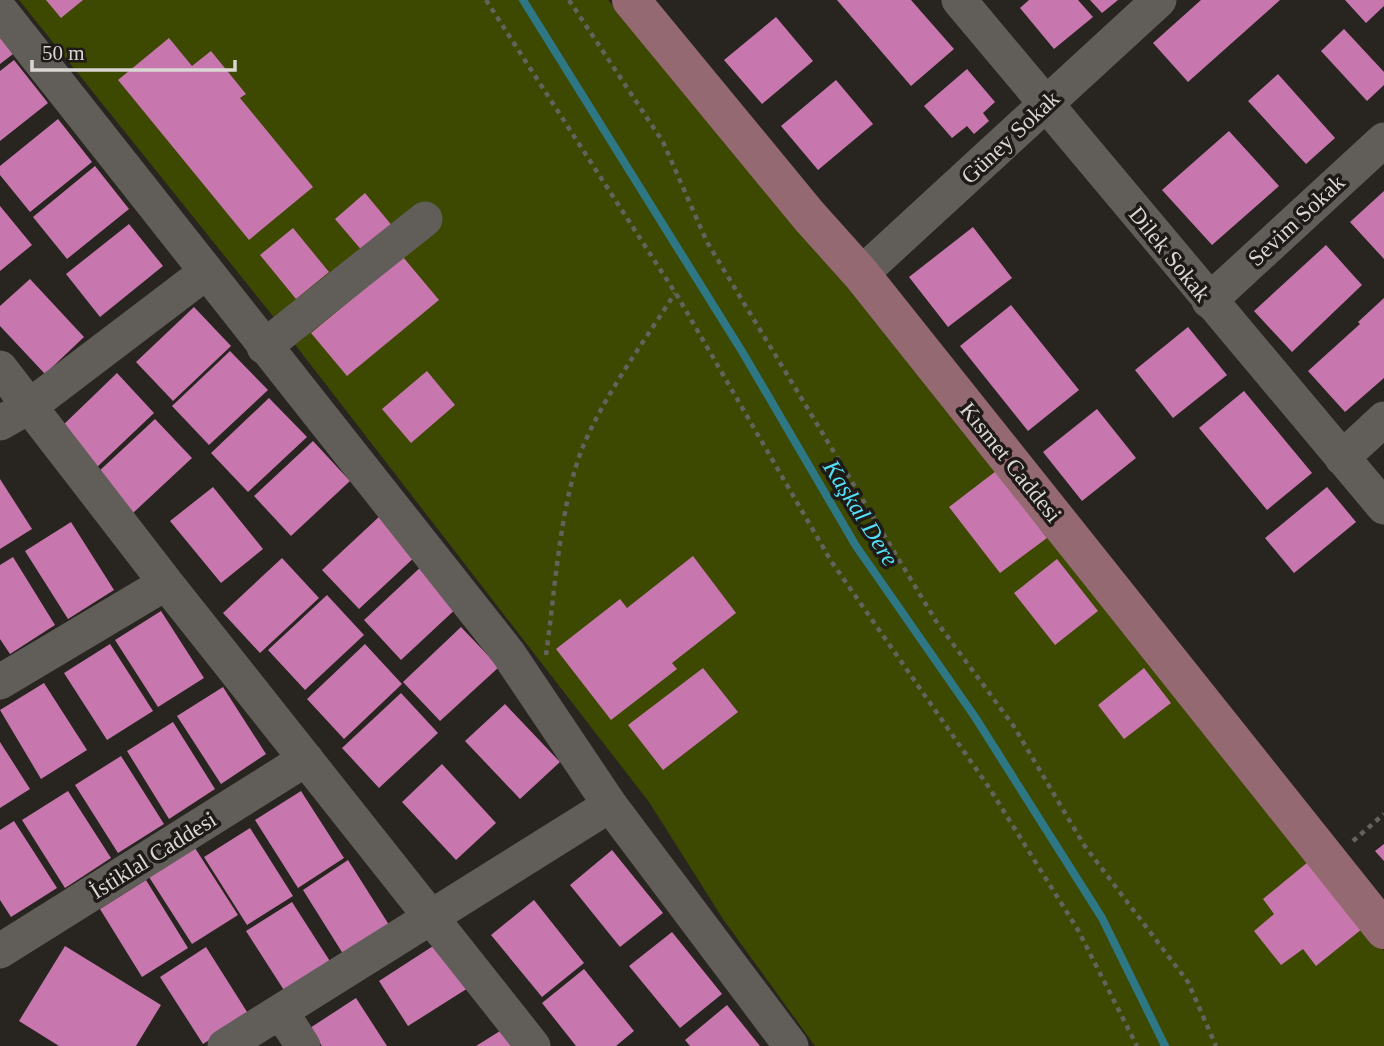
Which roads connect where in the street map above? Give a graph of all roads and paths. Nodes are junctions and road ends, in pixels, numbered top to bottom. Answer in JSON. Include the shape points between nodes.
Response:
{"nodes":[{"id":1,"x":486,"y":0,"type":"edge"},
{"id":2,"x":569,"y":0,"type":"edge"},
{"id":3,"x":631,"y":0,"type":"edge"},
{"id":4,"x":959,"y":0,"type":"edge"},
{"id":5,"x":1159,"y":0,"type":"edge"},
{"id":6,"x":0,"y":10,"type":"edge"},
{"id":7,"x":1047,"y":103,"type":"junction"},
{"id":8,"x":1384,"y":140,"type":"edge"},
{"id":9,"x":425,"y":219,"type":"dead end"},
{"id":10,"x":205,"y":273,"type":"junction"},
{"id":11,"x":861,"y":274,"type":"junction"},
{"id":12,"x":675,"y":293,"type":"junction"},
{"id":13,"x":1209,"y":301,"type":"junction"},
{"id":14,"x":264,"y":347,"type":"junction"},
{"id":15,"x":0,"y":368,"type":"edge"},
{"id":16,"x":30,"y":406,"type":"junction"},
{"id":17,"x":1384,"y":419,"type":"edge"},
{"id":18,"x":0,"y":424,"type":"edge"},
{"id":19,"x":1342,"y":458,"type":"junction"},
{"id":20,"x":1384,"y":507,"type":"edge"},
{"id":21,"x":166,"y":583,"type":"junction"},
{"id":22,"x":0,"y":682,"type":"edge"},
{"id":23,"x":540,"y":700,"type":"junction"},
{"id":24,"x":306,"y":758,"type":"junction"},
{"id":25,"x":610,"y":804,"type":"junction"},
{"id":26,"x":1384,"y":814,"type":"edge"},
{"id":27,"x":1329,"y":861,"type":"junction"},
{"id":28,"x":431,"y":914,"type":"junction"},
{"id":29,"x":1384,"y":930,"type":"edge"},
{"id":30,"x":0,"y":951,"type":"edge"},
{"id":31,"x":281,"y":1012,"type":"junction"},
{"id":32,"x":225,"y":1046,"type":"edge"},
{"id":33,"x":303,"y":1046,"type":"edge"},
{"id":34,"x":533,"y":1046,"type":"edge"},
{"id":35,"x":791,"y":1046,"type":"edge"},
{"id":36,"x":1137,"y":1046,"type":"edge"},
{"id":37,"x":1216,"y":1046,"type":"edge"}],
"edges":[{"from":1,"to":12,"type":"path"},
{"from":2,"to":37,"type":"path","via":[[663,142],[707,242],[936,621],[1013,725],[1084,845],[1188,982]]},
{"from":3,"to":11,"type":"main road","name":"Kısmet Caddesi"},
{"from":4,"to":7,"type":"street","name":"Dilek Sokak"},
{"from":5,"to":7,"type":"street","name":"Güney Sokak"},
{"from":6,"to":10,"type":"street"},
{"from":7,"to":11,"type":"street","name":"Güney Sokak"},
{"from":7,"to":13,"type":"street","name":"Dilek Sokak"},
{"from":8,"to":13,"type":"street","name":"Sevim Sokak"},
{"from":9,"to":14,"type":"street"},
{"from":10,"to":14,"type":"street"},
{"from":10,"to":16,"type":"street"},
{"from":11,"to":27,"type":"main road","name":"Kısmet Caddesi"},
{"from":12,"to":23,"type":"path","via":[[611,394],[584,444],[571,483]]},
{"from":12,"to":36,"type":"path","via":[[831,561],[988,786],[1078,930]]},
{"from":13,"to":19,"type":"street","name":"Dilek Sokak"},
{"from":14,"to":23,"type":"street","via":[[508,653]]},
{"from":15,"to":16,"type":"street"},
{"from":16,"to":18,"type":"street"},
{"from":16,"to":21,"type":"street"},
{"from":17,"to":19,"type":"street"},
{"from":19,"to":20,"type":"street","name":"Dilek Sokak"},
{"from":21,"to":22,"type":"street"},
{"from":21,"to":24,"type":"street"},
{"from":23,"to":25,"type":"street"},
{"from":24,"to":28,"type":"street"},
{"from":24,"to":30,"type":"street","name":"İstiklal Caddesi"},
{"from":25,"to":28,"type":"street"},
{"from":25,"to":35,"type":"street"},
{"from":26,"to":27,"type":"path"},
{"from":27,"to":29,"type":"main road","name":"Kısmet Caddesi"},
{"from":28,"to":31,"type":"street"},
{"from":28,"to":34,"type":"street"},
{"from":31,"to":32,"type":"street"},
{"from":31,"to":33,"type":"street"}]}
